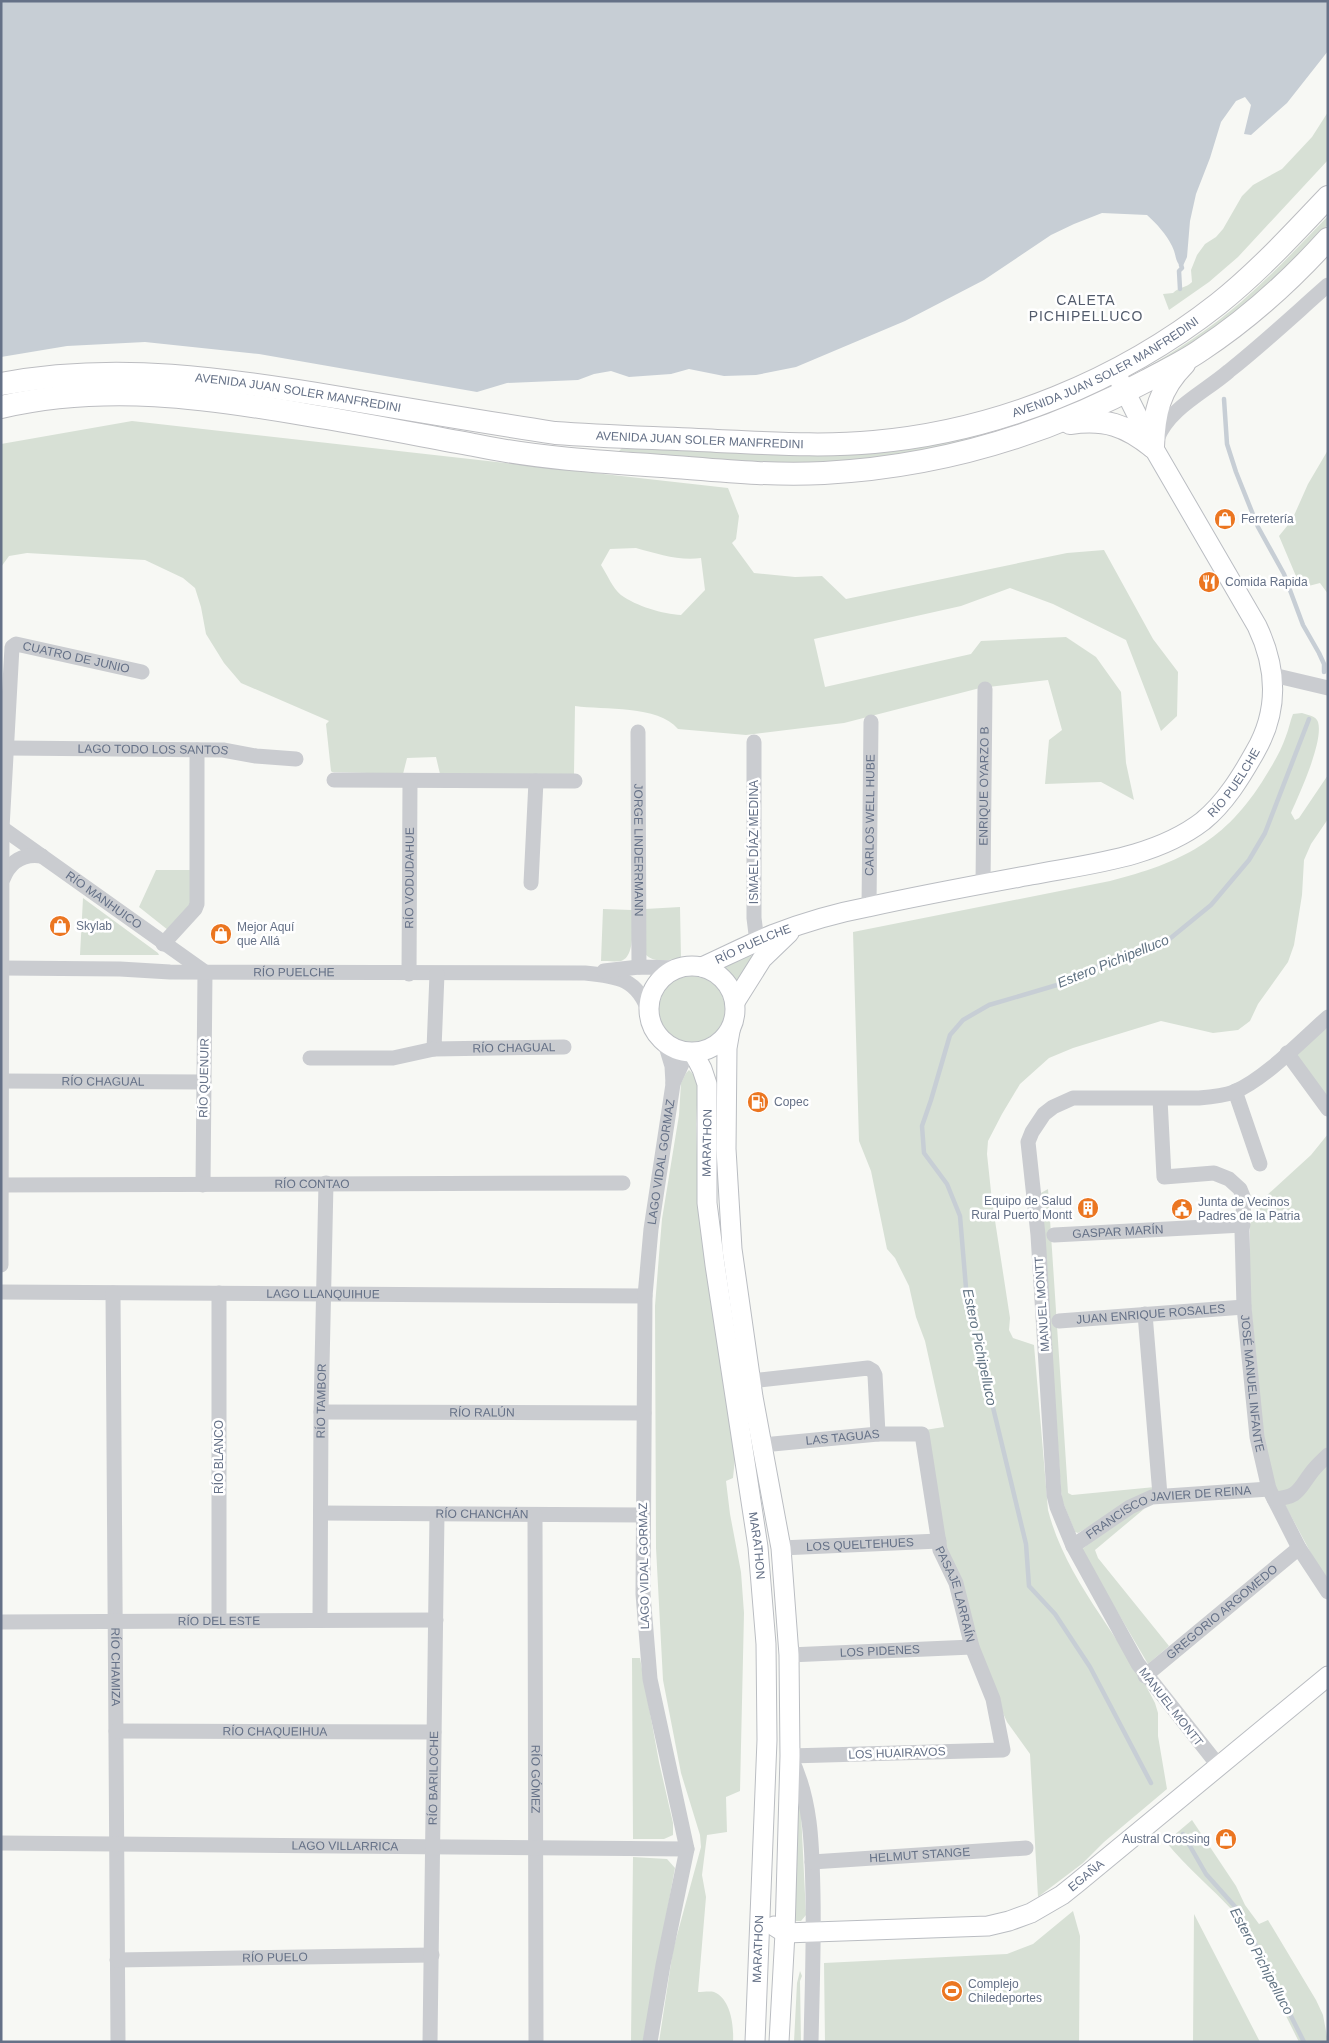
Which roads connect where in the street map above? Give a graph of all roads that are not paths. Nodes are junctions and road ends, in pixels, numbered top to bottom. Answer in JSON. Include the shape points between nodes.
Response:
{"nodes":[{"id":1,"x":1328,"y":197,"type":"edge"},
{"id":2,"x":1328,"y":240,"type":"edge"},
{"id":3,"x":1328,"y":285,"type":"edge"},
{"id":4,"x":1193,"y":356,"type":"junction"},
{"id":5,"x":1115,"y":371,"type":"junction"},
{"id":6,"x":1,"y":384,"type":"edge"},
{"id":7,"x":1126,"y":392,"type":"junction"},
{"id":8,"x":1,"y":407,"type":"edge"},
{"id":9,"x":1051,"y":426,"type":"junction"},
{"id":10,"x":1154,"y":447,"type":"junction"},
{"id":11,"x":142,"y":672,"type":"dead end"},
{"id":12,"x":1272,"y":675,"type":"junction"},
{"id":13,"x":1328,"y":688,"type":"edge"},
{"id":14,"x":985,"y":689,"type":"dead end"},
{"id":15,"x":872,"y":722,"type":"dead end"},
{"id":16,"x":638,"y":732,"type":"dead end"},
{"id":17,"x":754,"y":742,"type":"dead end"},
{"id":18,"x":8,"y":748,"type":"junction"},
{"id":19,"x":197,"y":750,"type":"junction"},
{"id":20,"x":296,"y":759,"type":"dead end"},
{"id":21,"x":334,"y":780,"type":"dead end"},
{"id":22,"x":410,"y":781,"type":"junction"},
{"id":23,"x":536,"y":781,"type":"junction"},
{"id":24,"x":575,"y":781,"type":"dead end"},
{"id":25,"x":2,"y":828,"type":"edge"},
{"id":26,"x":42,"y":856,"type":"junction"},
{"id":27,"x":3,"y":880,"type":"junction"},
{"id":28,"x":531,"y":882,"type":"dead end"},
{"id":29,"x":983,"y":885,"type":"junction"},
{"id":30,"x":869,"y":906,"type":"junction"},
{"id":31,"x":2,"y":915,"type":"edge"},
{"id":32,"x":805,"y":923,"type":"junction"},
{"id":33,"x":757,"y":942,"type":"junction"},
{"id":34,"x":164,"y":944,"type":"junction"},
{"id":35,"x":639,"y":967,"type":"junction"},
{"id":36,"x":702,"y":967,"type":"junction"},
{"id":37,"x":3,"y":968,"type":"junction"},
{"id":38,"x":680,"y":968,"type":"junction"},
{"id":39,"x":205,"y":972,"type":"junction"},
{"id":40,"x":585,"y":973,"type":"junction"},
{"id":41,"x":409,"y":974,"type":"junction"},
{"id":42,"x":437,"y":974,"type":"junction"},
{"id":43,"x":735,"y":1002,"type":"junction"},
{"id":44,"x":649,"y":1013,"type":"junction"},
{"id":45,"x":1328,"y":1017,"type":"edge"},
{"id":46,"x":2,"y":1024,"type":"edge"},
{"id":47,"x":730,"y":1031,"type":"junction"},
{"id":48,"x":665,"y":1043,"type":"junction"},
{"id":49,"x":564,"y":1047,"type":"dead end"},
{"id":50,"x":434,"y":1048,"type":"junction"},
{"id":51,"x":691,"y":1053,"type":"junction"},
{"id":52,"x":1287,"y":1053,"type":"junction"},
{"id":53,"x":310,"y":1058,"type":"dead end"},
{"id":54,"x":2,"y":1081,"type":"edge"},
{"id":55,"x":204,"y":1082,"type":"junction"},
{"id":56,"x":673,"y":1084,"type":"junction"},
{"id":57,"x":1235,"y":1092,"type":"junction"},
{"id":58,"x":1160,"y":1099,"type":"junction"},
{"id":59,"x":1328,"y":1109,"type":"edge"},
{"id":60,"x":1260,"y":1164,"type":"dead end"},
{"id":61,"x":326,"y":1183,"type":"junction"},
{"id":62,"x":623,"y":1184,"type":"dead end"},
{"id":63,"x":2,"y":1185,"type":"edge"},
{"id":64,"x":204,"y":1185,"type":"junction"},
{"id":65,"x":1243,"y":1225,"type":"junction"},
{"id":66,"x":1,"y":1232,"type":"edge"},
{"id":67,"x":1054,"y":1235,"type":"dead end"},
{"id":68,"x":1,"y":1264,"type":"edge"},
{"id":69,"x":1,"y":1292,"type":"edge"},
{"id":70,"x":114,"y":1293,"type":"junction"},
{"id":71,"x":219,"y":1293,"type":"junction"},
{"id":72,"x":324,"y":1294,"type":"junction"},
{"id":73,"x":645,"y":1296,"type":"junction"},
{"id":74,"x":1244,"y":1307,"type":"junction"},
{"id":75,"x":1145,"y":1314,"type":"junction"},
{"id":76,"x":1059,"y":1320,"type":"dead end"},
{"id":77,"x":751,"y":1381,"type":"junction"},
{"id":78,"x":321,"y":1412,"type":"junction"},
{"id":79,"x":644,"y":1413,"type":"junction"},
{"id":80,"x":878,"y":1434,"type":"junction"},
{"id":81,"x":922,"y":1434,"type":"joint"},
{"id":82,"x":762,"y":1445,"type":"junction"},
{"id":83,"x":1328,"y":1455,"type":"edge"},
{"id":84,"x":1272,"y":1494,"type":"junction"},
{"id":85,"x":1160,"y":1495,"type":"junction"},
{"id":86,"x":321,"y":1513,"type":"junction"},
{"id":87,"x":437,"y":1514,"type":"junction"},
{"id":88,"x":535,"y":1515,"type":"junction"},
{"id":89,"x":643,"y":1515,"type":"junction"},
{"id":90,"x":939,"y":1541,"type":"junction"},
{"id":91,"x":1073,"y":1546,"type":"junction"},
{"id":92,"x":781,"y":1548,"type":"junction"},
{"id":93,"x":1298,"y":1548,"type":"junction"},
{"id":94,"x":1328,"y":1592,"type":"edge"},
{"id":95,"x":320,"y":1620,"type":"junction"},
{"id":96,"x":436,"y":1620,"type":"junction"},
{"id":97,"x":219,"y":1621,"type":"junction"},
{"id":98,"x":1,"y":1622,"type":"edge"},
{"id":99,"x":116,"y":1622,"type":"junction"},
{"id":100,"x":972,"y":1647,"type":"junction"},
{"id":101,"x":789,"y":1655,"type":"junction"},
{"id":102,"x":1145,"y":1676,"type":"junction"},
{"id":103,"x":1328,"y":1676,"type":"edge"},
{"id":104,"x":116,"y":1731,"type":"junction"},
{"id":105,"x":434,"y":1732,"type":"junction"},
{"id":106,"x":1003,"y":1750,"type":"joint"},
{"id":107,"x":790,"y":1756,"type":"junction"},
{"id":108,"x":1218,"y":1766,"type":"junction"},
{"id":109,"x":1,"y":1843,"type":"edge"},
{"id":110,"x":117,"y":1844,"type":"junction"},
{"id":111,"x":433,"y":1846,"type":"junction"},
{"id":112,"x":535,"y":1847,"type":"junction"},
{"id":113,"x":1026,"y":1848,"type":"dead end"},
{"id":114,"x":687,"y":1849,"type":"junction"},
{"id":115,"x":812,"y":1862,"type":"junction"},
{"id":116,"x":759,"y":1904,"type":"junction"},
{"id":117,"x":814,"y":1931,"type":"junction"},
{"id":118,"x":785,"y":1933,"type":"junction"},
{"id":119,"x":432,"y":1955,"type":"junction"},
{"id":120,"x":117,"y":1960,"type":"junction"},
{"id":121,"x":758,"y":1964,"type":"junction"},
{"id":122,"x":118,"y":2042,"type":"edge"},
{"id":123,"x":430,"y":2042,"type":"edge"},
{"id":124,"x":536,"y":2042,"type":"edge"},
{"id":125,"x":650,"y":2042,"type":"edge"},
{"id":126,"x":755,"y":2042,"type":"edge"},
{"id":127,"x":779,"y":2042,"type":"edge"},
{"id":128,"x":811,"y":2042,"type":"edge"}],
"edges":[{"from":1,"to":5,"type":"highway","name":"AVENIDA JUAN SOLER MANFREDINI","via":[[1278,249],[1217,304]]},
{"from":2,"to":4,"type":"highway","name":"AVENIDA JUAN SOLER MANFREDINI","via":[[1256,309]]},
{"from":3,"to":10,"type":"street","via":[[1228,372],[1177,410],[1166,422]]},
{"from":4,"to":7,"type":"highway","name":"AVENIDA JUAN SOLER MANFREDINI"},
{"from":4,"to":10,"type":"highway","via":[[1161,395],[1154,423]]},
{"from":5,"to":6,"type":"highway","name":"AVENIDA JUAN SOLER MANFREDINI","via":[[1054,399],[976,425],[901,439],[812,446],[555,433],[243,382],[170,374],[50,376]]},
{"from":5,"to":7,"type":"main road","name":"RÍO PUELCHE"},
{"from":7,"to":9,"type":"highway","name":"AVENIDA JUAN SOLER MANFREDINI"},
{"from":7,"to":10,"type":"main road","name":"RÍO PUELCHE"},
{"from":8,"to":9,"type":"highway","name":"AVENIDA JUAN SOLER MANFREDINI","via":[[84,395],[149,393],[271,408],[550,457],[781,474],[859,470],[928,461]]},
{"from":9,"to":10,"type":"highway","via":[[1083,421],[1114,424]]},
{"from":10,"to":12,"type":"main road","name":"RÍO PUELCHE","via":[[1257,626],[1269,654]]},
{"from":11,"to":18,"type":"street","name":"CUATRO DE JUNIO","via":[[16,644],[12,648]]},
{"from":12,"to":13,"type":"street"},
{"from":12,"to":29,"type":"main road","name":"RÍO PUELCHE","via":[[1272,697],[1264,736],[1228,794],[1198,824],[1166,842],[1123,857]]},
{"from":14,"to":29,"type":"street","name":"ENRIQUE OYARZO B"},
{"from":15,"to":30,"type":"street","name":"CARLOS WELL HUBE"},
{"from":16,"to":35,"type":"street","name":"JORGE LINDERRMANN"},
{"from":17,"to":33,"type":"street","name":"ISMAEL DÍAZ MEDINA","via":[[754,918]]},
{"from":18,"to":19,"type":"street","name":"LAGO TODO LOS SANTOS"},
{"from":18,"to":25,"type":"street"},
{"from":19,"to":20,"type":"street","name":"LAGO TODO LOS SANTOS"},
{"from":19,"to":34,"type":"street","via":[[197,904]]},
{"from":21,"to":22,"type":"street"},
{"from":22,"to":23,"type":"street"},
{"from":22,"to":41,"type":"street","name":"RÍO VODUDAHUE"},
{"from":23,"to":24,"type":"street"},
{"from":23,"to":28,"type":"street"},
{"from":25,"to":26,"type":"street","name":"RÍO MANHUICO"},
{"from":25,"to":27,"type":"street"},
{"from":26,"to":27,"type":"street","via":[[18,858]]},
{"from":26,"to":34,"type":"street","name":"RÍO MANHUICO"},
{"from":27,"to":31,"type":"street"},
{"from":29,"to":30,"type":"main road","name":"RÍO PUELCHE"},
{"from":30,"to":32,"type":"main road","name":"RÍO PUELCHE"},
{"from":31,"to":37,"type":"street"},
{"from":32,"to":33,"type":"main road","name":"RÍO PUELCHE"},
{"from":32,"to":43,"type":"main road","name":"RÍO PUELCHE","via":[[766,955]]},
{"from":33,"to":36,"type":"main road","name":"RÍO PUELCHE"},
{"from":34,"to":39,"type":"street","name":"RÍO MANHUICO"},
{"from":35,"to":38,"type":"street","name":"RÍO PUELCHE"},
{"from":35,"to":40,"type":"street","name":"RÍO PUELCHE"},
{"from":36,"to":38,"type":"main road"},
{"from":36,"to":43,"type":"main road","via":[[722,977],[731,988]]},
{"from":37,"to":39,"type":"street","name":"RÍO PUELCHE"},
{"from":37,"to":46,"type":"street"},
{"from":38,"to":44,"type":"main road","via":[[656,985]]},
{"from":39,"to":41,"type":"street","name":"RÍO PUELCHE"},
{"from":39,"to":55,"type":"street","name":"RÍO QUENUIR"},
{"from":40,"to":42,"type":"street","name":"RÍO PUELCHE"},
{"from":40,"to":44,"type":"street","name":"RÍO PUELCHE","via":[[629,983],[641,994]]},
{"from":41,"to":42,"type":"street","name":"RÍO PUELCHE"},
{"from":42,"to":50,"type":"street"},
{"from":43,"to":47,"type":"main road","via":[[736,1013]]},
{"from":44,"to":48,"type":"main road","via":[[654,1030]]},
{"from":45,"to":52,"type":"street","name":"MANUEL MONTT"},
{"from":46,"to":54,"type":"street"},
{"from":47,"to":51,"type":"main road","via":[[714,1047]]},
{"from":47,"to":77,"type":"main road","name":"MARATHON","via":[[726,1113],[730,1216]]},
{"from":48,"to":51,"type":"main road"},
{"from":48,"to":56,"type":"street","name":"LAGO VIDAL GORMAZ"},
{"from":49,"to":50,"type":"street","name":"RÍO CHAGUAL"},
{"from":50,"to":53,"type":"street","name":"RÍO CHAGUAL","via":[[392,1058]]},
{"from":51,"to":56,"type":"street","name":"LAGO VIDAL GORMAZ"},
{"from":51,"to":116,"type":"main road","name":"MARATHON","via":[[707,1084],[708,1210],[758,1547],[765,1619],[767,1716]]},
{"from":52,"to":57,"type":"street","name":"MANUEL MONTT"},
{"from":52,"to":59,"type":"street"},
{"from":54,"to":55,"type":"street","name":"RÍO CHAGUAL"},
{"from":54,"to":63,"type":"street"},
{"from":55,"to":64,"type":"street","name":"RÍO QUENUIR"},
{"from":56,"to":73,"type":"street","name":"LAGO VIDAL GORMAZ","via":[[651,1229]]},
{"from":57,"to":58,"type":"street","name":"MANUEL MONTT"},
{"from":57,"to":60,"type":"street"},
{"from":58,"to":65,"type":"street","name":"JOSÉ MANUEL INFANTE","via":[[1164,1177],[1214,1173],[1229,1179],[1240,1189],[1244,1199]]},
{"from":58,"to":91,"type":"street","name":"MANUEL MONTT","via":[[1073,1098],[1044,1114],[1028,1142],[1038,1235],[1054,1495]]},
{"from":61,"to":62,"type":"street","name":"RÍO CONTAO"},
{"from":61,"to":64,"type":"street","name":"RÍO CONTAO"},
{"from":61,"to":72,"type":"street","name":"RÍO TAMBOR"},
{"from":63,"to":64,"type":"street","name":"RÍO CONTAO"},
{"from":63,"to":66,"type":"street"},
{"from":65,"to":67,"type":"street","name":"GASPAR MARÍN"},
{"from":65,"to":74,"type":"street","name":"JOSÉ MANUEL INFANTE"},
{"from":66,"to":68,"type":"street"},
{"from":69,"to":70,"type":"street","name":"LAGO LLANQUIHUE"},
{"from":70,"to":71,"type":"street","name":"LAGO LLANQUIHUE"},
{"from":70,"to":99,"type":"street","name":"RÍO CHAMIZA"},
{"from":71,"to":72,"type":"street","name":"LAGO LLANQUIHUE"},
{"from":71,"to":97,"type":"street","name":"RÍO BLANCO"},
{"from":72,"to":73,"type":"street","name":"LAGO LLANQUIHUE"},
{"from":72,"to":78,"type":"street","name":"RÍO TAMBOR"},
{"from":73,"to":79,"type":"street","name":"LAGO VIDAL GORMAZ"},
{"from":74,"to":75,"type":"street","name":"JUAN ENRIQUE ROSALES"},
{"from":74,"to":84,"type":"street","name":"JOSÉ MANUEL INFANTE","via":[[1257,1437]]},
{"from":75,"to":76,"type":"street","name":"JUAN ENRIQUE ROSALES"},
{"from":75,"to":85,"type":"street"},
{"from":77,"to":80,"type":"street","via":[[868,1368],[875,1376]]},
{"from":77,"to":82,"type":"main road","name":"MARATHON"},
{"from":78,"to":79,"type":"street","name":"RÍO RALÚN"},
{"from":78,"to":86,"type":"street","name":"RÍO TAMBOR"},
{"from":79,"to":89,"type":"street","name":"LAGO VIDAL GORMAZ"},
{"from":80,"to":81,"type":"street","name":"LAS TAGUAS"},
{"from":80,"to":82,"type":"street","name":"LAS TAGUAS"},
{"from":81,"to":90,"type":"street","name":"PASAJE LARRAÍN"},
{"from":82,"to":92,"type":"main road","name":"MARATHON"},
{"from":83,"to":84,"type":"street","name":"FRANCISCO JAVIER DE REINA","via":[[1294,1495],[1288,1498]]},
{"from":84,"to":85,"type":"street","name":"FRANCISCO JAVIER DE REINA"},
{"from":84,"to":93,"type":"street","name":"JOSÉ MANUEL INFANTE"},
{"from":85,"to":91,"type":"street","name":"FRANCISCO JAVIER DE REINA","via":[[1130,1507]]},
{"from":86,"to":87,"type":"street","name":"RÍO CHANCHÁN"},
{"from":86,"to":95,"type":"street","name":"RÍO TAMBOR"},
{"from":87,"to":88,"type":"street","name":"RÍO CHANCHÁN"},
{"from":87,"to":96,"type":"street","name":"RÍO BARILOCHE"},
{"from":88,"to":89,"type":"street","name":"RÍO CHANCHÁN"},
{"from":88,"to":112,"type":"street","name":"RÍO GÓMEZ"},
{"from":89,"to":114,"type":"street","name":"LAGO VIDAL GORMAZ","via":[[650,1679]]},
{"from":90,"to":92,"type":"street","name":"LOS QUELTEHUES"},
{"from":90,"to":100,"type":"street","name":"PASAJE LARRAÍN","via":[[961,1598]]},
{"from":91,"to":102,"type":"street","name":"MANUEL MONTT"},
{"from":92,"to":101,"type":"main road","name":"MARATHON"},
{"from":93,"to":94,"type":"street","name":"JOSÉ MANUEL INFANTE"},
{"from":93,"to":102,"type":"street","name":"GREGORIO ARGOMEDO"},
{"from":95,"to":96,"type":"street","name":"RÍO DEL ESTE"},
{"from":95,"to":97,"type":"street","name":"RÍO DEL ESTE"},
{"from":96,"to":105,"type":"street","name":"RÍO BARILOCHE"},
{"from":97,"to":99,"type":"street","name":"RÍO DEL ESTE"},
{"from":98,"to":99,"type":"street","name":"RÍO DEL ESTE"},
{"from":99,"to":104,"type":"street","name":"RÍO CHAMIZA"},
{"from":100,"to":101,"type":"street","name":"LOS PIDENES"},
{"from":100,"to":106,"type":"street","name":"PASAJE LARRAÍN","via":[[993,1699]]},
{"from":101,"to":107,"type":"main road","name":"MARATHON"},
{"from":102,"to":108,"type":"street","name":"MANUEL MONTT"},
{"from":103,"to":108,"type":"main road","name":"EGAÑA"},
{"from":104,"to":105,"type":"street","name":"RÍO CHAQUEIHUA"},
{"from":104,"to":110,"type":"street","name":"RÍO CHAMIZA"},
{"from":105,"to":111,"type":"street","name":"RÍO BARILOCHE"},
{"from":106,"to":107,"type":"street","name":"LOS HUAIRAVOS"},
{"from":107,"to":115,"type":"street","name":"MARATHON","via":[[803,1786]]},
{"from":107,"to":118,"type":"main road","name":"MARATHON"},
{"from":108,"to":117,"type":"main road","name":"EGAÑA","via":[[1062,1895],[1031,1913],[988,1926]]},
{"from":109,"to":110,"type":"street","name":"LAGO VILLARRICA"},
{"from":110,"to":111,"type":"street","name":"LAGO VILLARRICA"},
{"from":110,"to":120,"type":"street","name":"RÍO CHAMIZA"},
{"from":111,"to":112,"type":"street","name":"LAGO VILLARRICA"},
{"from":111,"to":119,"type":"street","name":"RÍO BARILOCHE"},
{"from":112,"to":114,"type":"street","name":"LAGO VILLARRICA"},
{"from":112,"to":124,"type":"street","name":"RÍO GÓMEZ"},
{"from":113,"to":115,"type":"street","name":"HELMUT STANGE"},
{"from":114,"to":125,"type":"street","name":"LAGO VIDAL GORMAZ"},
{"from":115,"to":117,"type":"street","name":"MARATHON"},
{"from":116,"to":118,"type":"main road","via":[[764,1916]]},
{"from":116,"to":121,"type":"main road","name":"MARATHON"},
{"from":117,"to":118,"type":"main road","name":"EGAÑA"},
{"from":117,"to":128,"type":"street","name":"MARATHON"},
{"from":118,"to":121,"type":"main road","via":[[768,1948]]},
{"from":118,"to":127,"type":"main road","name":"MARATHON"},
{"from":119,"to":120,"type":"street","name":"RÍO PUELO"},
{"from":119,"to":123,"type":"street","name":"RÍO BARILOCHE"},
{"from":120,"to":122,"type":"street","name":"RÍO CHAMIZA"},
{"from":121,"to":126,"type":"main road","name":"MARATHON"}]}
